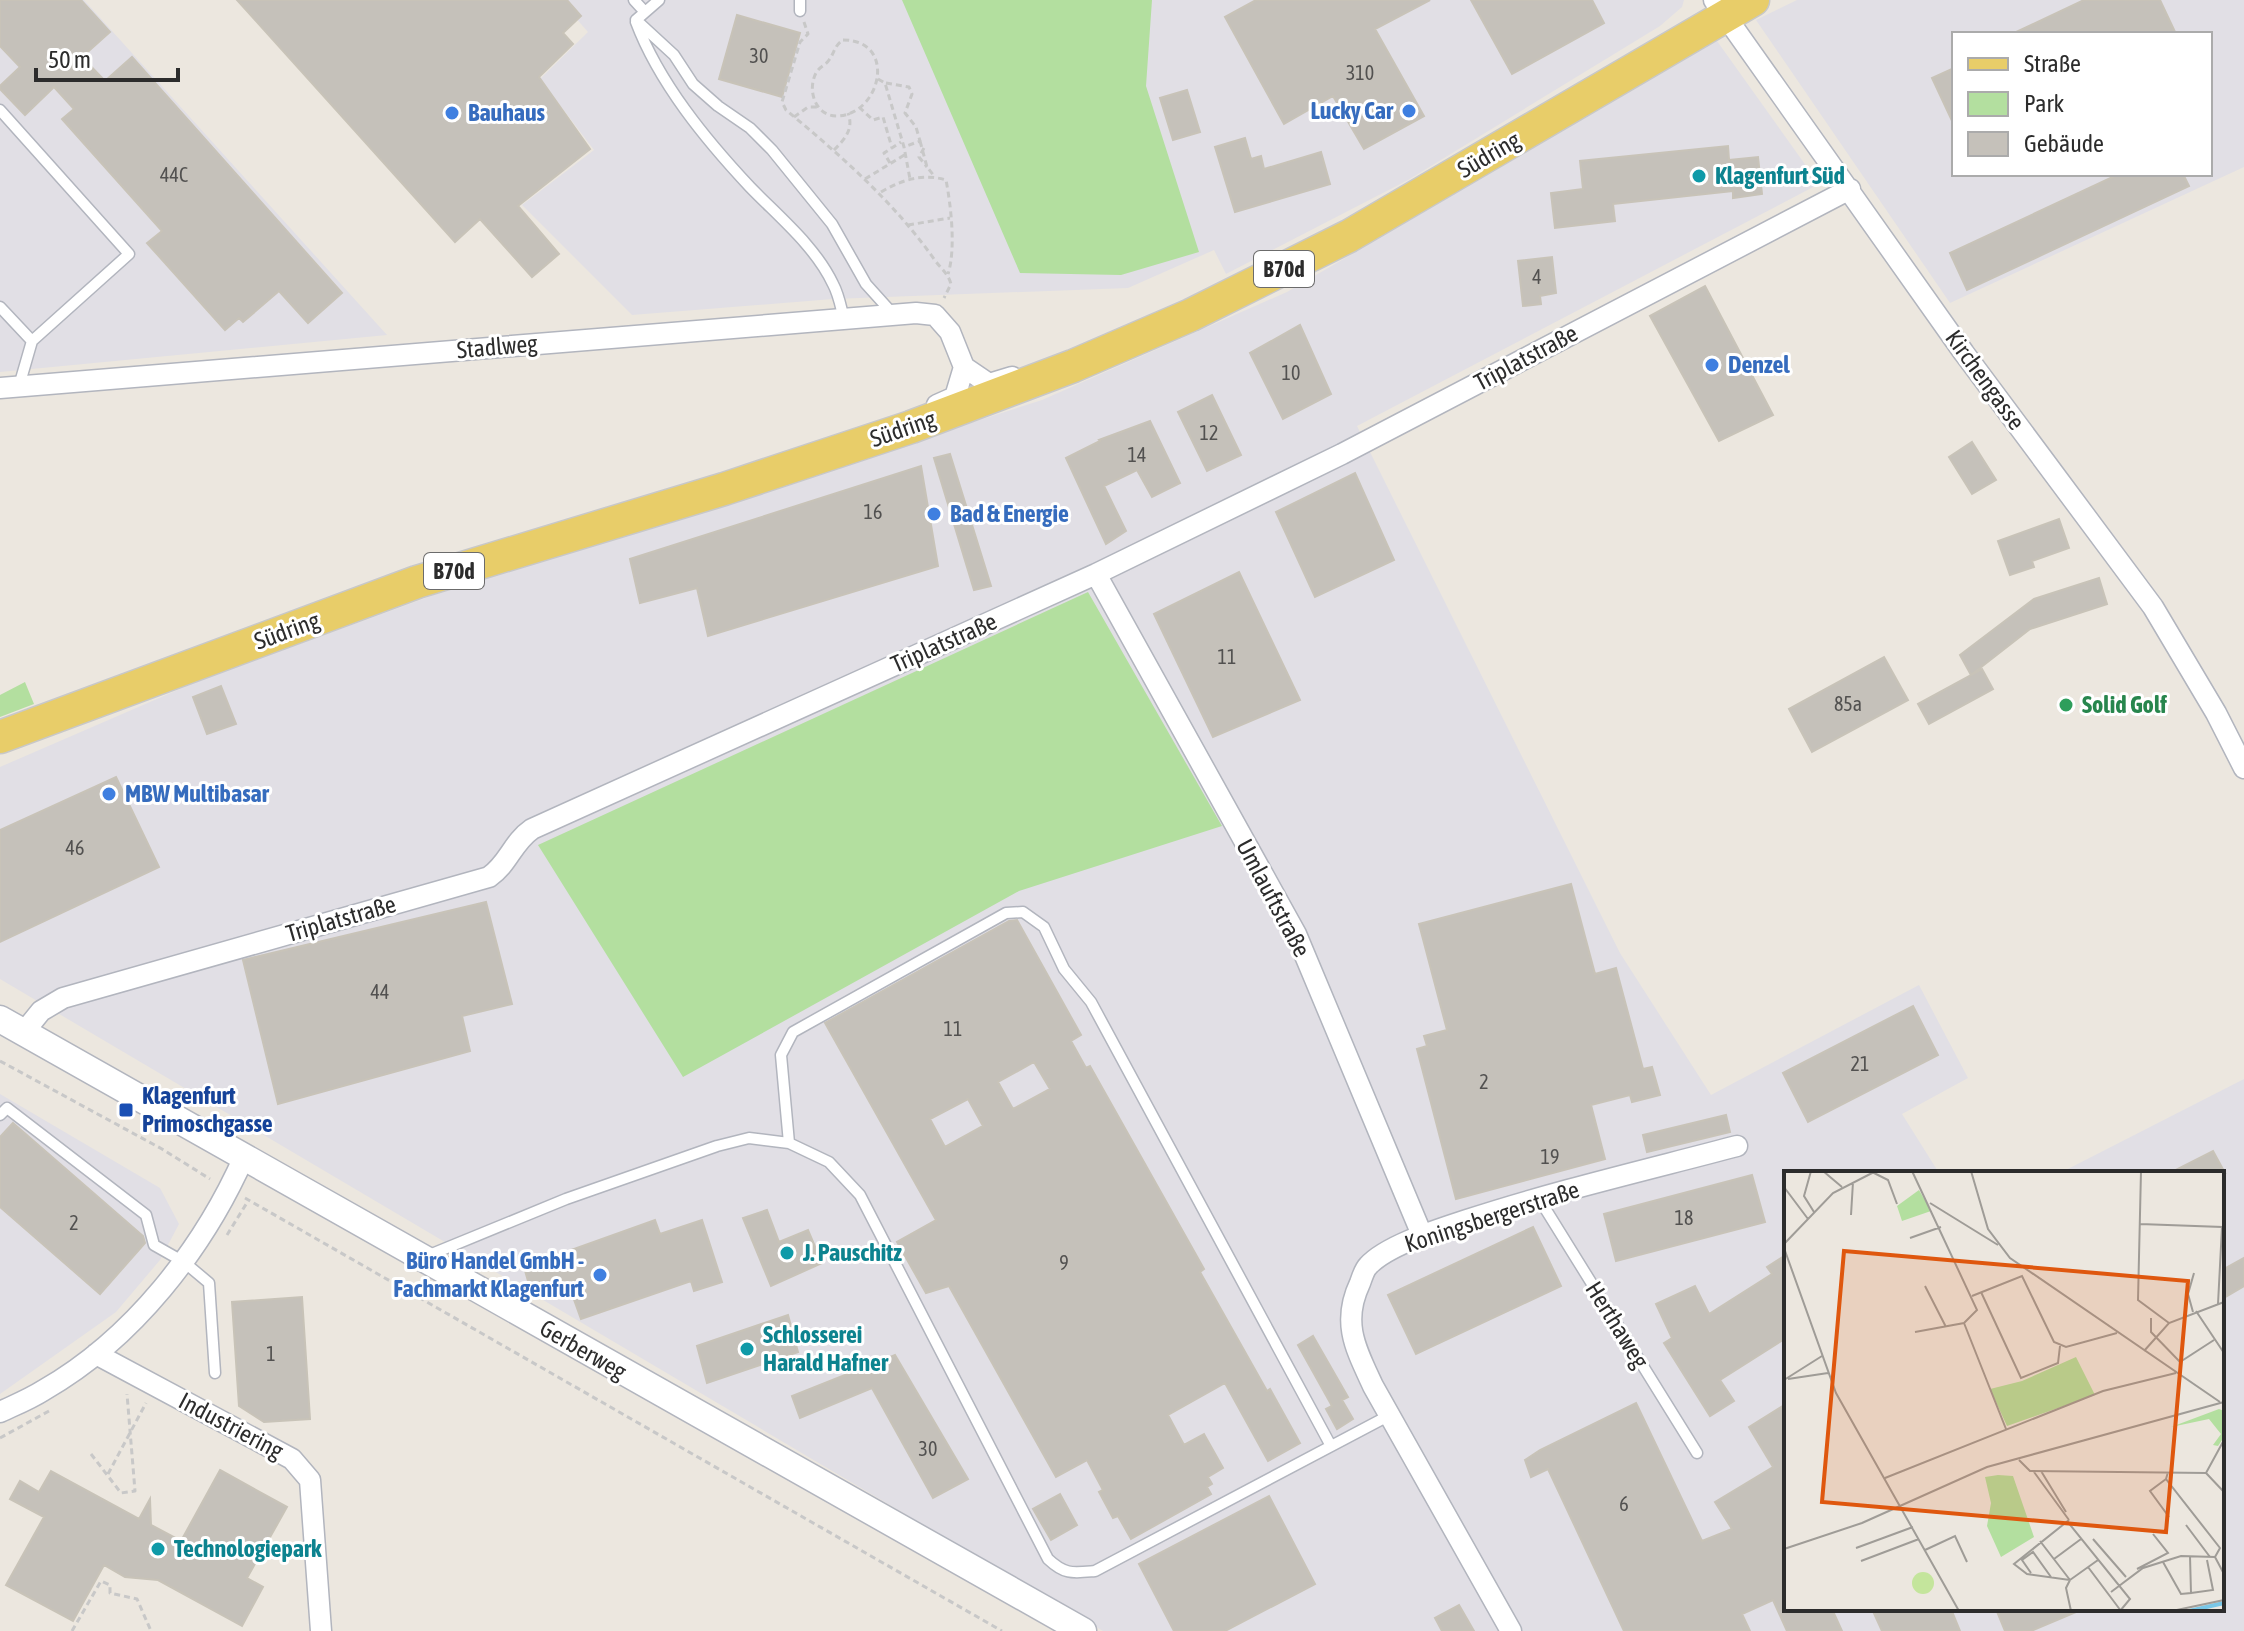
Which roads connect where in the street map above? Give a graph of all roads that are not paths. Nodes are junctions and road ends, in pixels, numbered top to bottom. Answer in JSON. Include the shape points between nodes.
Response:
{"nodes":[{"id":1,"x":634,"y":0,"type":"edge"},
{"id":2,"x":659,"y":0,"type":"edge"},
{"id":3,"x":1753,"y":0,"type":"edge"},
{"id":4,"x":1719,"y":8,"type":"edge"},
{"id":5,"x":645,"y":12,"type":"junction"},
{"id":6,"x":636,"y":20,"type":"junction"},
{"id":7,"x":0,"y":110,"type":"edge"},
{"id":8,"x":1850,"y":189,"type":"junction"},
{"id":9,"x":0,"y":307,"type":"edge"},
{"id":10,"x":894,"y":315,"type":"junction"},
{"id":11,"x":844,"y":319,"type":"junction"},
{"id":12,"x":32,"y":341,"type":"junction"},
{"id":13,"x":1073,"y":366,"type":"junction"},
{"id":14,"x":964,"y":367,"type":"junction"},
{"id":15,"x":10,"y":387,"type":"edge"},
{"id":16,"x":911,"y":427,"type":"junction"},
{"id":17,"x":1096,"y":574,"type":"junction"},
{"id":18,"x":0,"y":737,"type":"edge"},
{"id":19,"x":2244,"y":768,"type":"edge"},
{"id":20,"x":0,"y":1019,"type":"edge"},
{"id":21,"x":24,"y":1032,"type":"junction"},
{"id":22,"x":0,"y":1115,"type":"edge"},
{"id":23,"x":789,"y":1143,"type":"junction"},
{"id":24,"x":1737,"y":1146,"type":"dead end"},
{"id":25,"x":244,"y":1157,"type":"junction"},
{"id":26,"x":1538,"y":1197,"type":"junction"},
{"id":27,"x":1422,"y":1235,"type":"junction"},
{"id":28,"x":421,"y":1258,"type":"junction"},
{"id":29,"x":184,"y":1262,"type":"junction"},
{"id":30,"x":96,"y":1354,"type":"junction"},
{"id":31,"x":215,"y":1373,"type":"dead end"},
{"id":32,"x":0,"y":1412,"type":"edge"},
{"id":33,"x":1390,"y":1415,"type":"junction"},
{"id":34,"x":1331,"y":1446,"type":"junction"},
{"id":35,"x":1697,"y":1453,"type":"dead end"},
{"id":36,"x":321,"y":1631,"type":"edge"},
{"id":37,"x":1083,"y":1631,"type":"edge"},
{"id":38,"x":1511,"y":1631,"type":"edge"}],
"edges":[{"from":1,"to":5,"type":"lane"},
{"from":2,"to":5,"type":"lane"},
{"from":3,"to":4,"type":"main road","name":"Südring","number":"B70d"},
{"from":4,"to":8,"type":"street","name":"Kirchengasse"},
{"from":4,"to":13,"type":"main road","name":"Südring","number":"B70d","via":[[1349,236],[1191,315]]},
{"from":5,"to":6,"type":"lane"},
{"from":6,"to":10,"type":"lane","via":[[674,55],[693,84],[772,150],[832,224],[866,284]]},
{"from":6,"to":11,"type":"lane","via":[[647,51],[692,116],[819,261]]},
{"from":7,"to":12,"type":"lane","via":[[129,254]]},
{"from":8,"to":17,"type":"street","name":"Triplatstraße","via":[[1356,446]]},
{"from":8,"to":19,"type":"street","name":"Kirchengasse","via":[[2153,607]]},
{"from":9,"to":12,"type":"lane"},
{"from":10,"to":11,"type":"street","name":"Stadlweg"},
{"from":10,"to":14,"type":"street","name":"Stadlweg","via":[[935,315],[950,332]]},
{"from":11,"to":15,"type":"street","name":"Stadlweg"},
{"from":12,"to":15,"type":"lane"},
{"from":13,"to":14,"type":"street","via":[[989,384]]},
{"from":13,"to":16,"type":"main road","name":"Südring","number":"B70d"},
{"from":14,"to":16,"type":"street","via":[[955,397],[925,411]]},
{"from":16,"to":18,"type":"main road","name":"Südring","number":"B70d","via":[[417,582]]},
{"from":17,"to":21,"type":"street","name":"Triplatstraße","via":[[532,829],[489,877],[63,998],[41,1011]]},
{"from":17,"to":27,"type":"street","name":"Umlauftstraße","via":[[1296,934]]},
{"from":20,"to":21,"type":"street","name":"Gerberweg"},
{"from":21,"to":25,"type":"street","name":"Gerberweg"},
{"from":22,"to":29,"type":"lane","via":[[7,1108],[146,1215],[154,1245]]},
{"from":23,"to":28,"type":"lane","via":[[749,1138],[717,1146]]},
{"from":23,"to":34,"type":"lane","via":[[829,1162],[860,1195],[1048,1559],[1059,1570],[1095,1571]]},
{"from":23,"to":34,"type":"lane","via":[[781,1055],[793,1032],[1006,913],[1023,912],[1044,927],[1064,969],[1091,1002]]},
{"from":24,"to":26,"type":"street","name":"Koningsbergerstraße"},
{"from":25,"to":28,"type":"street","name":"Gerberweg"},
{"from":25,"to":29,"type":"street","via":[[230,1190]]},
{"from":26,"to":27,"type":"street","name":"Koningsbergerstraße"},
{"from":26,"to":35,"type":"lane","name":"Herthaweg"},
{"from":27,"to":33,"type":"street","name":"Koningsbergerstraße","via":[[1367,1267],[1353,1297],[1349,1327]]},
{"from":28,"to":37,"type":"street","name":"Gerberweg"},
{"from":29,"to":30,"type":"street"},
{"from":29,"to":31,"type":"lane","via":[[209,1283]]},
{"from":30,"to":32,"type":"street","via":[[45,1390]]},
{"from":30,"to":36,"type":"street","name":"Industriering","via":[[292,1459],[310,1480]]},
{"from":33,"to":34,"type":"lane"},
{"from":33,"to":38,"type":"street","name":"Koningsbergerstraße"}]}
